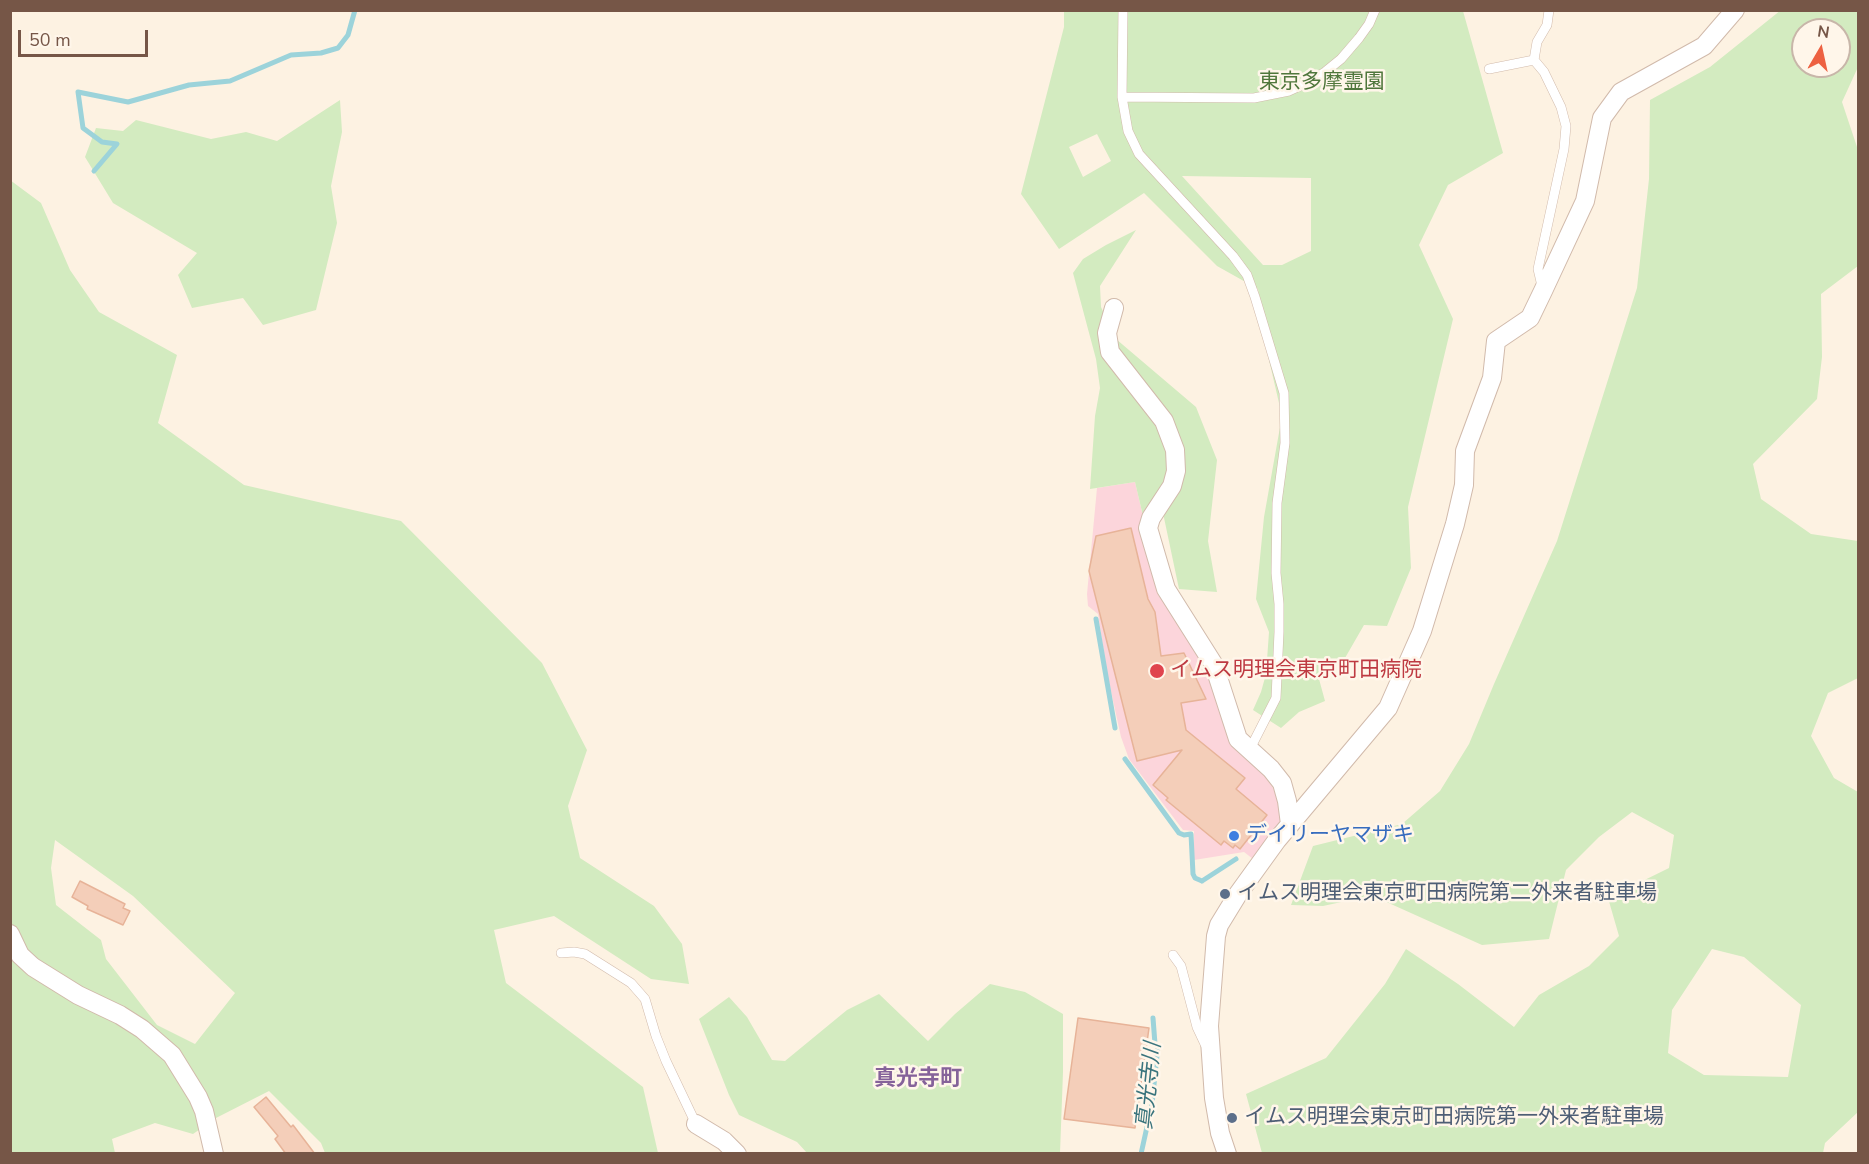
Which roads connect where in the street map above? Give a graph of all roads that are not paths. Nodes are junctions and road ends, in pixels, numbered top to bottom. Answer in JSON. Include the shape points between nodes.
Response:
{"nodes":[{"id":1,"x":1123,"y":10,"type":"edge"},
{"id":2,"x":1375,"y":10,"type":"edge"},
{"id":3,"x":1549,"y":10,"type":"edge"},
{"id":4,"x":1735,"y":10,"type":"edge"},
{"id":5,"x":1534,"y":60,"type":"junction"},
{"id":6,"x":1490,"y":69,"type":"dead end"},
{"id":7,"x":1122,"y":97,"type":"junction"},
{"id":8,"x":1543,"y":291,"type":"junction"},
{"id":9,"x":1114,"y":308,"type":"dead end"},
{"id":10,"x":1250,"y":749,"type":"junction"},
{"id":11,"x":1290,"y":824,"type":"junction"},
{"id":12,"x":10,"y":934,"type":"edge"},
{"id":13,"x":561,"y":953,"type":"dead end"},
{"id":14,"x":1173,"y":955,"type":"dead end"},
{"id":15,"x":1211,"y":1057,"type":"junction"},
{"id":16,"x":696,"y":1124,"type":"joint"},
{"id":17,"x":214,"y":1154,"type":"edge"},
{"id":18,"x":737,"y":1154,"type":"edge"},
{"id":19,"x":1227,"y":1154,"type":"edge"}],
"edges":[{"from":1,"to":7,"type":"lane"},
{"from":2,"to":7,"type":"lane","via":[[1369,24],[1341,59],[1289,91],[1254,98]]},
{"from":3,"to":5,"type":"lane"},
{"from":4,"to":8,"type":"street","via":[[1704,46],[1621,92],[1602,118],[1584,201]]},
{"from":5,"to":6,"type":"lane"},
{"from":5,"to":8,"type":"lane","via":[[1561,107],[1566,126],[1538,269]]},
{"from":7,"to":10,"type":"lane","via":[[1128,131],[1139,154],[1247,275],[1284,393],[1285,443],[1277,503],[1276,698]]},
{"from":8,"to":11,"type":"street","via":[[1530,318],[1497,341],[1492,378],[1465,451],[1464,485],[1455,524],[1422,631],[1388,708]]},
{"from":9,"to":10,"type":"street","via":[[1107,333],[1110,352],[1164,421],[1175,450],[1172,486],[1148,528],[1166,590],[1214,665],[1238,739]]},
{"from":10,"to":11,"type":"street","via":[[1282,783]]},
{"from":11,"to":15,"type":"street","via":[[1219,925],[1209,1026]]},
{"from":12,"to":17,"type":"street","via":[[20,955],[33,967],[120,1015],[172,1055],[204,1111]]},
{"from":13,"to":16,"type":"lane","via":[[585,954],[632,983],[645,999],[666,1061]]},
{"from":14,"to":15,"type":"lane","via":[[1181,966],[1197,1027]]},
{"from":15,"to":19,"type":"street","via":[[1214,1098]]},
{"from":16,"to":18,"type":"street"}]}
